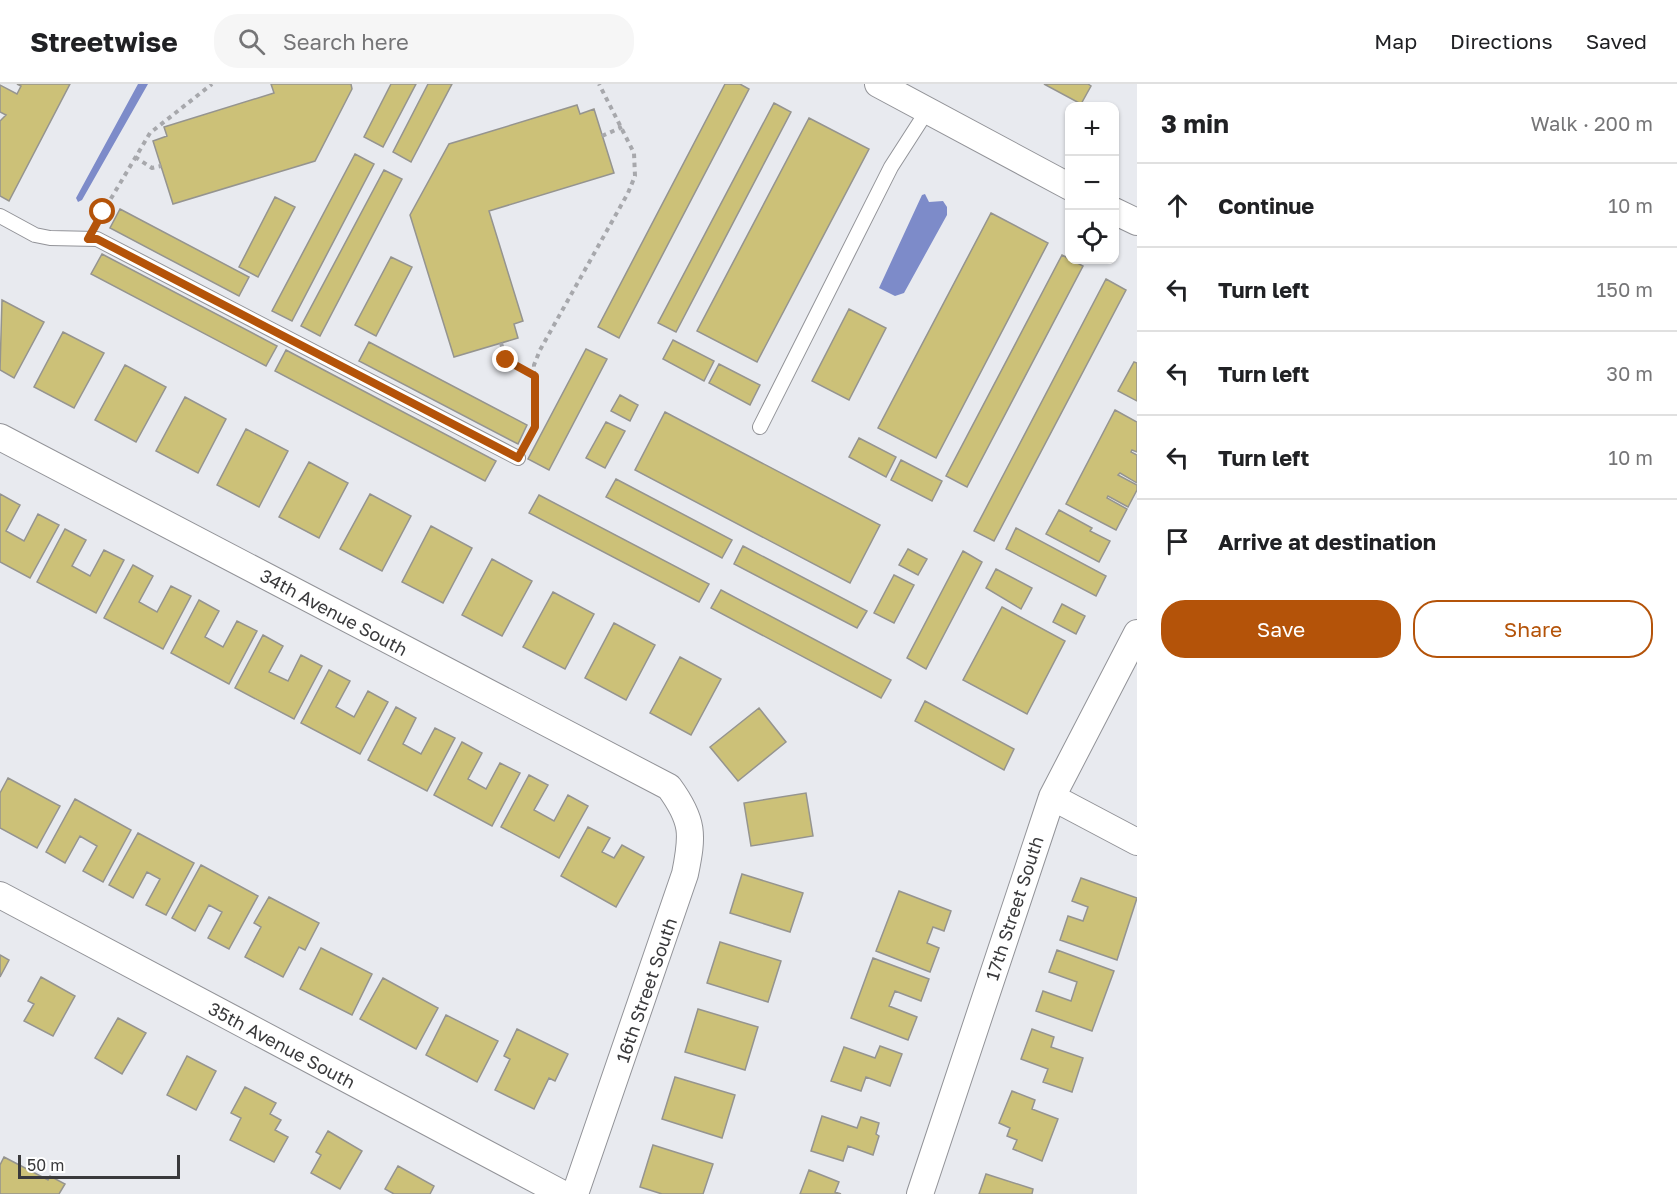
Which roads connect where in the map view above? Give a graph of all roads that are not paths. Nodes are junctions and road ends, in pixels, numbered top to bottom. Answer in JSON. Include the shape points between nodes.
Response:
{"nodes":[{"id":1,"x":878,"y":84,"type":"edge"},
{"id":2,"x":927,"y":111,"type":"junction"},
{"id":3,"x":1065,"y":184,"type":"edge"},
{"id":4,"x":1119,"y":213,"type":"edge"},
{"id":5,"x":0,"y":216,"type":"edge"},
{"id":6,"x":1137,"y":222,"type":"edge"},
{"id":7,"x":760,"y":427,"type":"dead end"},
{"id":8,"x":0,"y":437,"type":"edge"},
{"id":9,"x":518,"y":458,"type":"road end"},
{"id":10,"x":1137,"y":633,"type":"edge"},
{"id":11,"x":669,"y":787,"type":"joint"},
{"id":12,"x":1052,"y":797,"type":"junction"},
{"id":13,"x":1137,"y":842,"type":"edge"},
{"id":14,"x":0,"y":895,"type":"edge"},
{"id":15,"x":563,"y":1194,"type":"edge"},
{"id":16,"x":575,"y":1194,"type":"edge"},
{"id":17,"x":920,"y":1194,"type":"edge"}],
"edges":[{"from":1,"to":2,"type":"street"},
{"from":2,"to":3,"type":"street"},
{"from":2,"to":7,"type":"lane","via":[[891,167]]},
{"from":4,"to":6,"type":"street"},
{"from":5,"to":9,"type":"lane","via":[[35,235],[97,239]]},
{"from":8,"to":11,"type":"street","name":"34th Avenue South"},
{"from":10,"to":12,"type":"street","name":"17th Street South"},
{"from":11,"to":16,"type":"street","name":"16th Street South","via":[[682,805],[692,836],[685,874]]},
{"from":12,"to":13,"type":"street"},
{"from":12,"to":17,"type":"street","name":"17th Street South"},
{"from":14,"to":15,"type":"street","name":"35th Avenue South"}]}
